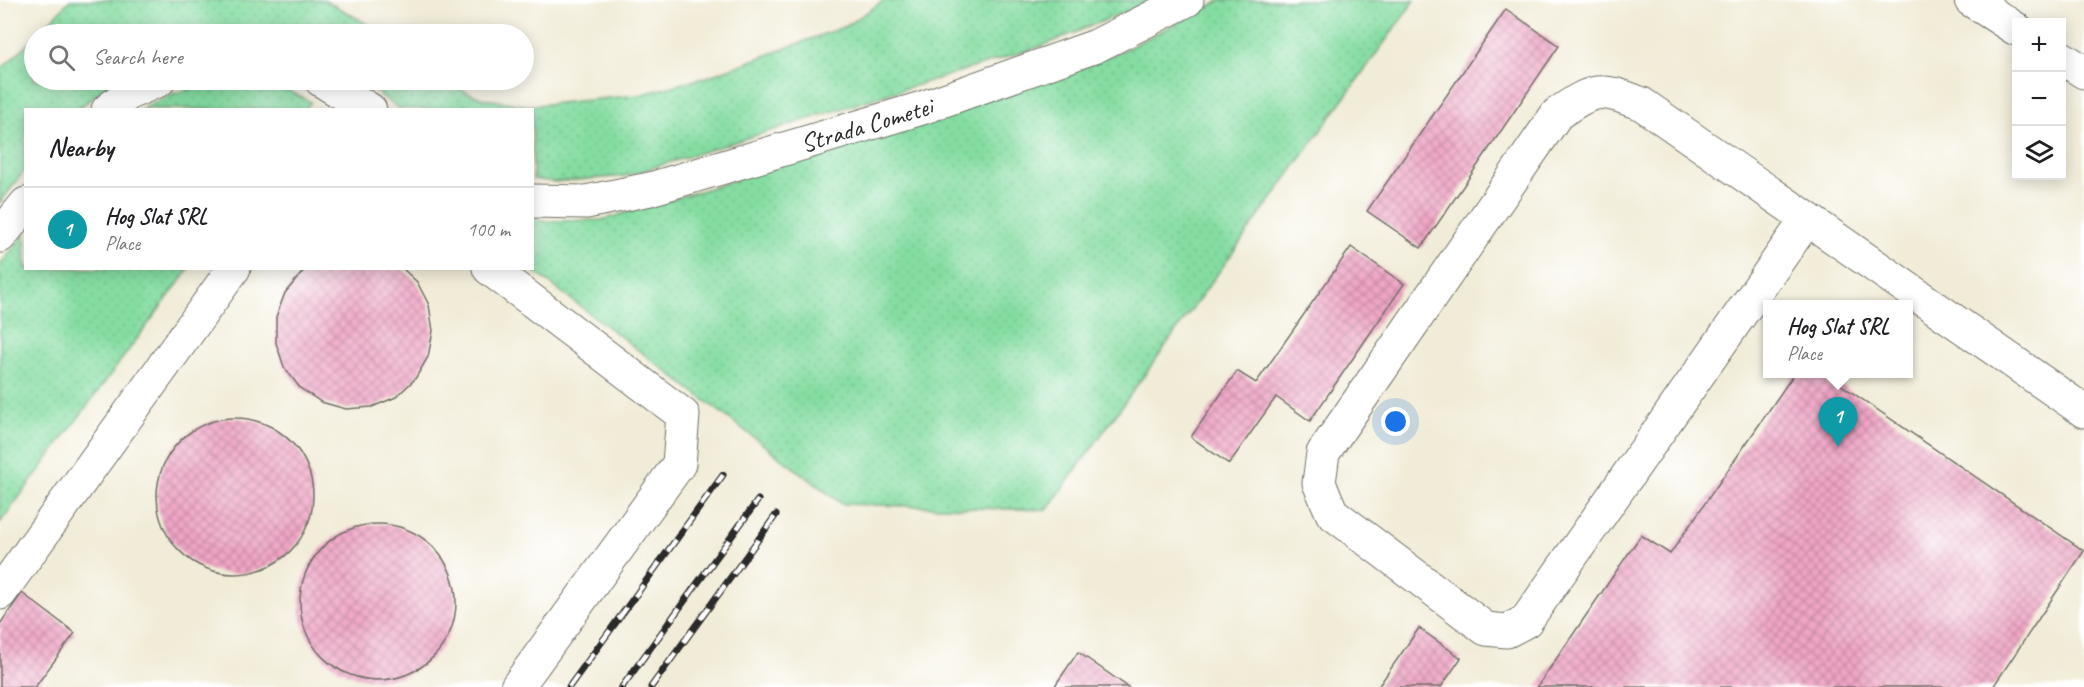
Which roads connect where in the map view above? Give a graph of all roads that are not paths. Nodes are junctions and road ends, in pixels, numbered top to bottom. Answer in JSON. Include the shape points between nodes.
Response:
{"nodes":[{"id":1,"x":1187,"y":0,"type":"edge"},
{"id":2,"x":1971,"y":0,"type":"edge"},
{"id":3,"x":2012,"y":26,"type":"edge"},
{"id":4,"x":2066,"y":61,"type":"edge"},
{"id":5,"x":2084,"y":72,"type":"edge"},
{"id":6,"x":136,"y":90,"type":"edge"},
{"id":7,"x":337,"y":90,"type":"edge"},
{"id":8,"x":110,"y":108,"type":"edge"},
{"id":9,"x":367,"y":108,"type":"edge"},
{"id":10,"x":534,"y":201,"type":"edge"},
{"id":11,"x":24,"y":206,"type":"edge"},
{"id":12,"x":1807,"y":219,"type":"junction"},
{"id":13,"x":0,"y":236,"type":"edge"},
{"id":14,"x":233,"y":270,"type":"edge"},
{"id":15,"x":492,"y":270,"type":"edge"},
{"id":16,"x":2084,"y":411,"type":"edge"},
{"id":17,"x":0,"y":593,"type":"edge"},
{"id":18,"x":517,"y":687,"type":"edge"}],
"edges":[{"from":1,"to":10,"type":"street","name":"Strada Cometei","via":[[1096,46],[922,108],[650,189],[586,202]]},
{"from":2,"to":3,"type":"street"},
{"from":4,"to":5,"type":"street"},
{"from":6,"to":8,"type":"street"},
{"from":7,"to":9,"type":"street"},
{"from":11,"to":13,"type":"street"},
{"from":12,"to":12,"type":"street","via":[[1642,104],[1612,93],[1586,94],[1557,114],[1323,453],[1320,483],[1332,513],[1486,629],[1507,631],[1526,621]]},
{"from":12,"to":16,"type":"street"},
{"from":14,"to":17,"type":"street"},
{"from":15,"to":18,"type":"street","via":[[683,415],[679,464]]}]}
